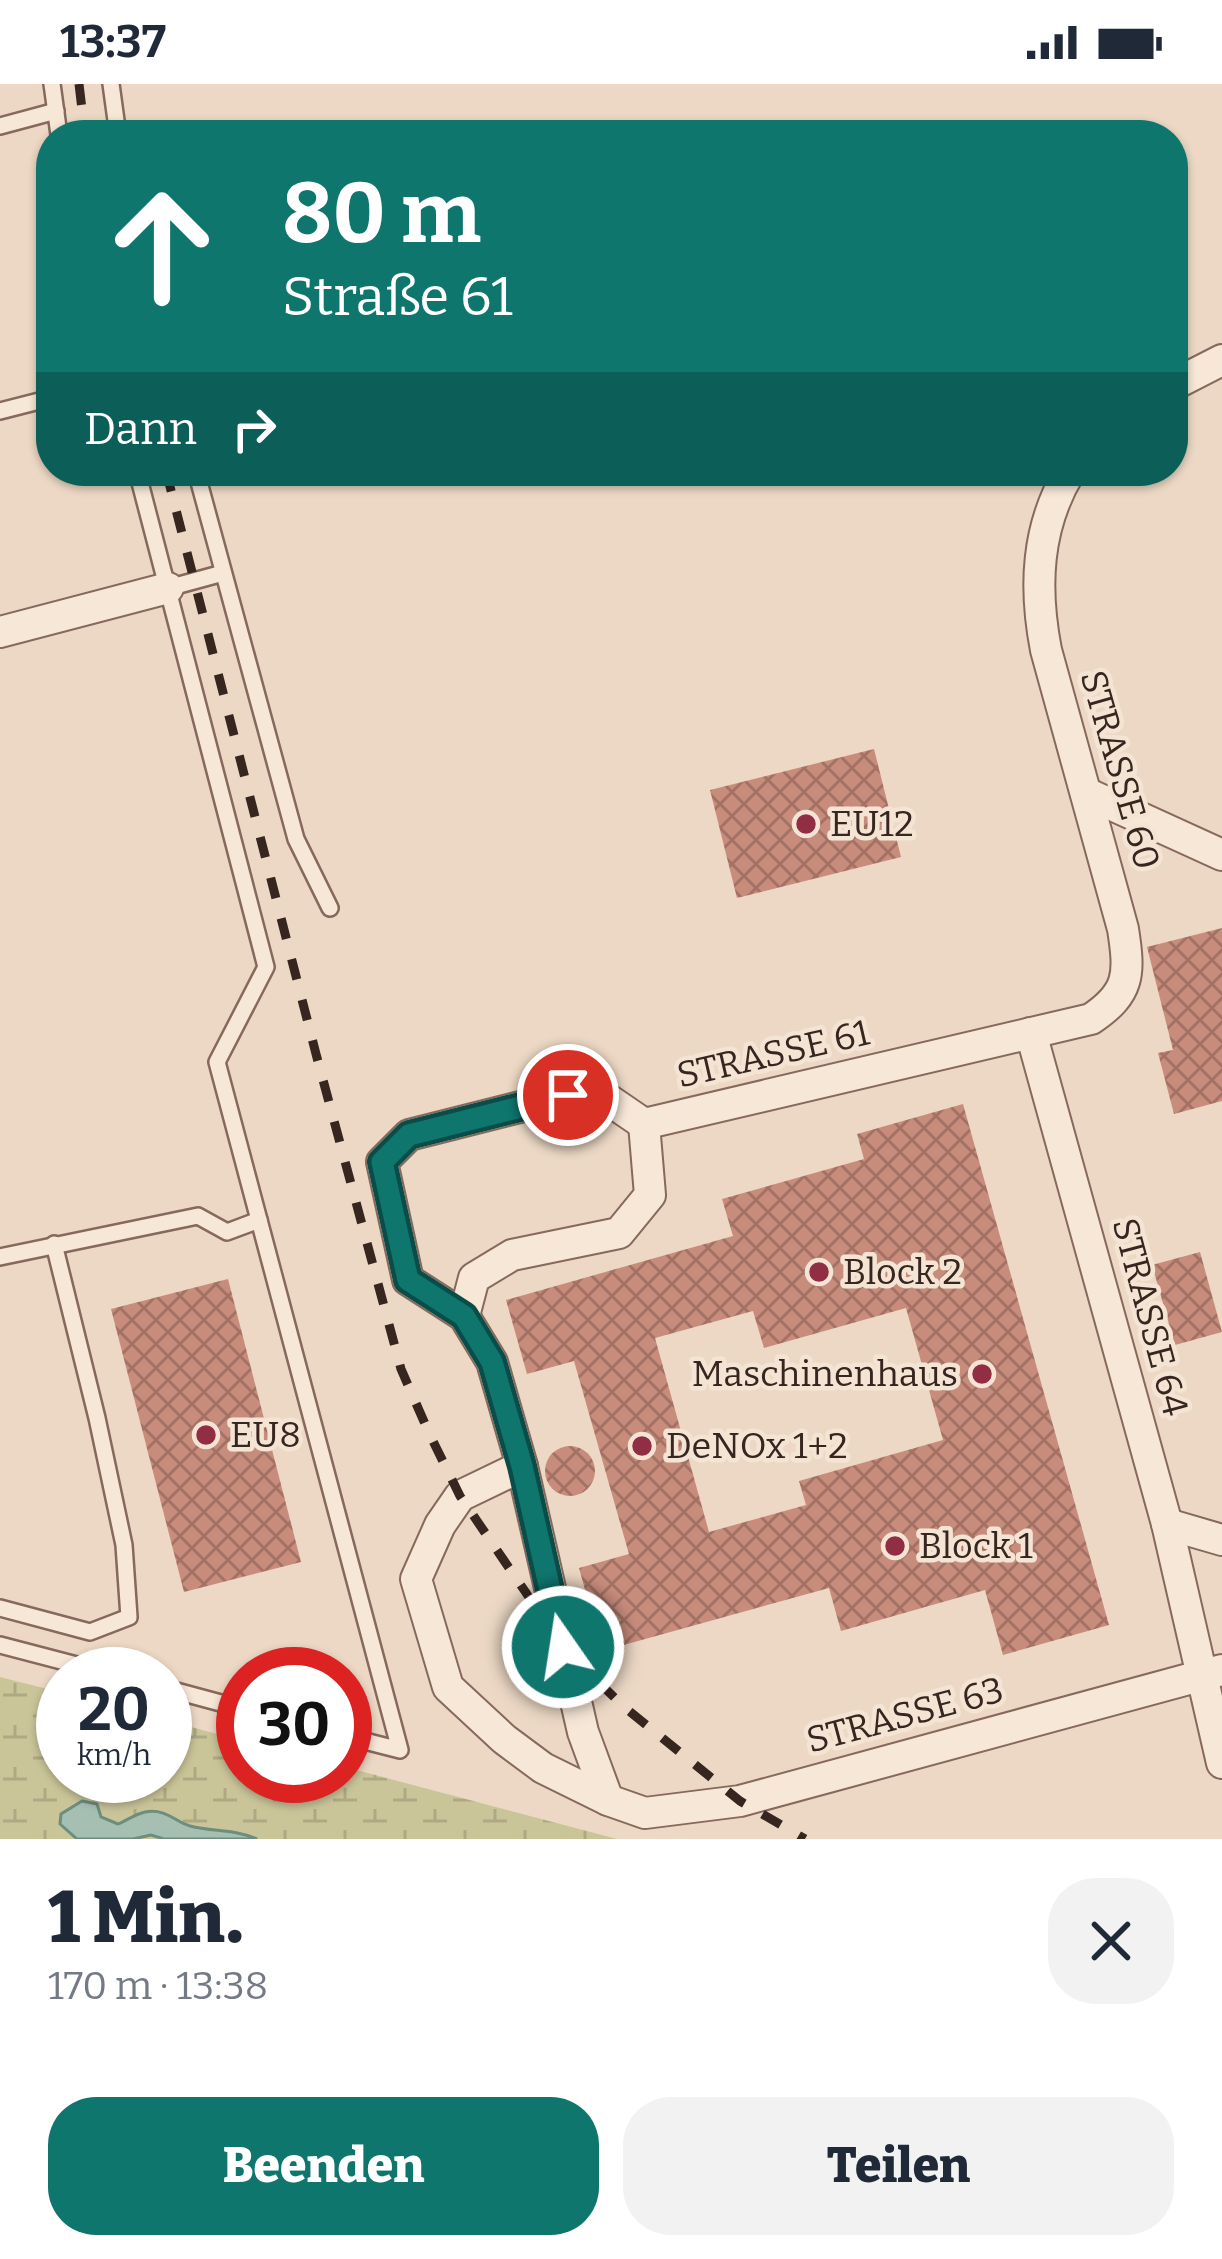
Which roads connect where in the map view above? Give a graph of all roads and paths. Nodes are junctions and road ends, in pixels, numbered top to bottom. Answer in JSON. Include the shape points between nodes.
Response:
{"nodes":[{"id":1,"x":52,"y":84,"type":"edge"},
{"id":2,"x":111,"y":84,"type":"edge"},
{"id":3,"x":56,"y":111,"type":"junction"},
{"id":4,"x":57,"y":120,"type":"edge"},
{"id":5,"x":116,"y":120,"type":"edge"},
{"id":6,"x":0,"y":126,"type":"edge"},
{"id":7,"x":1222,"y":360,"type":"edge"},
{"id":8,"x":1188,"y":377,"type":"edge"},
{"id":9,"x":36,"y":402,"type":"edge"},
{"id":10,"x":0,"y":412,"type":"edge"},
{"id":11,"x":141,"y":486,"type":"edge"},
{"id":12,"x":200,"y":486,"type":"edge"},
{"id":13,"x":1063,"y":486,"type":"edge"},
{"id":14,"x":223,"y":573,"type":"junction"},
{"id":15,"x":168,"y":588,"type":"junction"},
{"id":16,"x":0,"y":632,"type":"edge"},
{"id":17,"x":1086,"y":793,"type":"junction"},
{"id":18,"x":1222,"y":855,"type":"edge"},
{"id":19,"x":330,"y":908,"type":"dead end"},
{"id":20,"x":1031,"y":1033,"type":"junction"},
{"id":21,"x":644,"y":1124,"type":"junction"},
{"id":22,"x":259,"y":1220,"type":"junction"},
{"id":23,"x":54,"y":1244,"type":"junction"},
{"id":24,"x":0,"y":1257,"type":"edge"},
{"id":25,"x":464,"y":1316,"type":"junction"},
{"id":26,"x":522,"y":1466,"type":"junction"},
{"id":27,"x":1167,"y":1524,"type":"junction"},
{"id":28,"x":1222,"y":1540,"type":"edge"},
{"id":29,"x":0,"y":1608,"type":"edge"},
{"id":30,"x":0,"y":1645,"type":"edge"},
{"id":31,"x":36,"y":1654,"type":"edge"},
{"id":32,"x":1212,"y":1673,"type":"edge"},
{"id":33,"x":372,"y":1743,"type":"edge"},
{"id":34,"x":1222,"y":1763,"type":"edge"},
{"id":35,"x":608,"y":1800,"type":"junction"}],
"edges":[{"from":1,"to":3,"type":"lane"},
{"from":2,"to":5,"type":"lane"},
{"from":3,"to":4,"type":"lane"},
{"from":3,"to":6,"type":"lane"},
{"from":7,"to":8,"type":"street"},
{"from":9,"to":10,"type":"lane"},
{"from":11,"to":15,"type":"lane"},
{"from":12,"to":14,"type":"lane"},
{"from":13,"to":17,"type":"street","name":"STRASSE 60","via":[[1043,539],[1038,612]]},
{"from":14,"to":15,"type":"lane"},
{"from":14,"to":19,"type":"lane","via":[[296,839]]},
{"from":15,"to":16,"type":"street"},
{"from":15,"to":22,"type":"lane","via":[[266,967],[217,1062]]},
{"from":17,"to":18,"type":"street"},
{"from":17,"to":20,"type":"street","name":"STRASSE 60","via":[[1123,929],[1125,985],[1091,1019]]},
{"from":20,"to":21,"type":"street","name":"STRASSE 61"},
{"from":20,"to":27,"type":"street","name":"STRASSE 64"},
{"from":21,"to":25,"type":"street","via":[[650,1196],[619,1233],[512,1255],[474,1278]]},
{"from":21,"to":25,"type":"street","name":"STRASSE 61","via":[[603,1096],[568,1095],[409,1135],[382,1162],[408,1280]]},
{"from":22,"to":23,"type":"lane","via":[[227,1232],[198,1216]]},
{"from":22,"to":33,"type":"lane","via":[[400,1750]]},
{"from":23,"to":24,"type":"lane"},
{"from":23,"to":29,"type":"lane","via":[[124,1545],[129,1617],[90,1632]]},
{"from":25,"to":26,"type":"street","via":[[492,1362]]},
{"from":26,"to":35,"type":"street","via":[[583,1732]]},
{"from":26,"to":35,"type":"street","name":"STRASSE 63","via":[[460,1496],[416,1579],[448,1688],[543,1768]]},
{"from":27,"to":28,"type":"street"},
{"from":27,"to":32,"type":"street","name":"STRASSE 64"},
{"from":30,"to":31,"type":"lane"},
{"from":32,"to":34,"type":"street","name":"STRASSE 64"},
{"from":32,"to":35,"type":"street","name":"STRASSE 63","via":[[740,1801],[645,1813]]}]}
